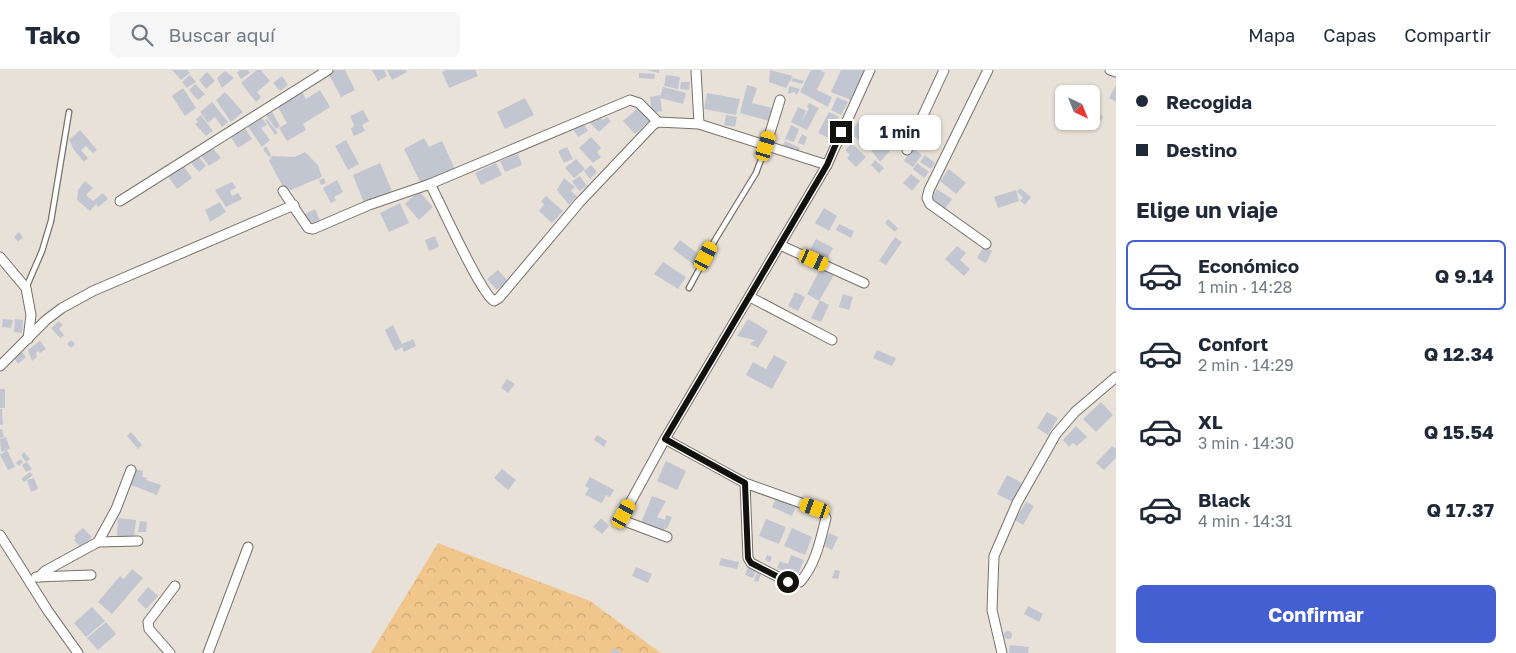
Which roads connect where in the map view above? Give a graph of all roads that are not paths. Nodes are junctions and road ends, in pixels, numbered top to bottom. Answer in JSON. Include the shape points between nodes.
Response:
{"nodes":[{"id":1,"x":328,"y":70,"type":"edge"},
{"id":2,"x":696,"y":70,"type":"edge"},
{"id":3,"x":870,"y":70,"type":"edge"},
{"id":4,"x":944,"y":70,"type":"edge"},
{"id":5,"x":988,"y":70,"type":"edge"},
{"id":6,"x":1110,"y":70,"type":"edge"},
{"id":7,"x":1116,"y":72,"type":"edge"},
{"id":8,"x":780,"y":100,"type":"dead end"},
{"id":9,"x":69,"y":112,"type":"dead end"},
{"id":10,"x":658,"y":122,"type":"junction"},
{"id":11,"x":699,"y":124,"type":"junction"},
{"id":12,"x":766,"y":146,"type":"junction"},
{"id":13,"x":907,"y":150,"type":"dead end"},
{"id":14,"x":827,"y":165,"type":"junction"},
{"id":15,"x":430,"y":184,"type":"junction"},
{"id":16,"x":283,"y":191,"type":"dead end"},
{"id":17,"x":120,"y":201,"type":"dead end"},
{"id":18,"x":294,"y":205,"type":"junction"},
{"id":19,"x":986,"y":244,"type":"dead end"},
{"id":20,"x":780,"y":245,"type":"junction"},
{"id":21,"x":0,"y":257,"type":"edge"},
{"id":22,"x":864,"y":283,"type":"dead end"},
{"id":23,"x":26,"y":288,"type":"junction"},
{"id":24,"x":689,"y":288,"type":"dead end"},
{"id":25,"x":750,"y":297,"type":"junction"},
{"id":26,"x":28,"y":339,"type":"junction"},
{"id":27,"x":832,"y":340,"type":"dead end"},
{"id":28,"x":2,"y":362,"type":"edge"},
{"id":29,"x":1116,"y":377,"type":"edge"},
{"id":30,"x":665,"y":439,"type":"junction"},
{"id":31,"x":131,"y":470,"type":"dead end"},
{"id":32,"x":745,"y":483,"type":"junction"},
{"id":33,"x":0,"y":535,"type":"edge"},
{"id":34,"x":667,"y":537,"type":"dead end"},
{"id":35,"x":138,"y":541,"type":"dead end"},
{"id":36,"x":98,"y":542,"type":"junction"},
{"id":37,"x":248,"y":547,"type":"dead end"},
{"id":38,"x":91,"y":575,"type":"dead end"},
{"id":39,"x":40,"y":577,"type":"junction"},
{"id":40,"x":28,"y":579,"type":"junction"},
{"id":41,"x":175,"y":586,"type":"dead end"},
{"id":42,"x":78,"y":653,"type":"edge"},
{"id":43,"x":170,"y":653,"type":"edge"},
{"id":44,"x":208,"y":653,"type":"edge"},
{"id":45,"x":1002,"y":653,"type":"edge"}],
"edges":[{"from":1,"to":17,"type":"street"},
{"from":2,"to":11,"type":"street"},
{"from":3,"to":14,"type":"street"},
{"from":4,"to":13,"type":"street"},
{"from":5,"to":19,"type":"street","via":[[928,198],[930,204]]},
{"from":6,"to":7,"type":"street"},
{"from":8,"to":12,"type":"street"},
{"from":9,"to":23,"type":"lane","via":[[51,220]]},
{"from":10,"to":11,"type":"street"},
{"from":10,"to":15,"type":"street","via":[[639,103],[630,100]]},
{"from":10,"to":15,"type":"street","via":[[579,202],[494,301],[480,282]]},
{"from":11,"to":12,"type":"street"},
{"from":12,"to":14,"type":"street"},
{"from":12,"to":24,"type":"lane","via":[[756,173]]},
{"from":14,"to":20,"type":"street"},
{"from":15,"to":18,"type":"street","via":[[313,229],[308,228]]},
{"from":16,"to":18,"type":"street"},
{"from":18,"to":26,"type":"street","via":[[93,291],[62,308]]},
{"from":20,"to":22,"type":"street"},
{"from":20,"to":25,"type":"street"},
{"from":21,"to":23,"type":"street"},
{"from":23,"to":26,"type":"street","via":[[31,316]]},
{"from":25,"to":27,"type":"street"},
{"from":25,"to":30,"type":"street"},
{"from":26,"to":28,"type":"street"},
{"from":29,"to":45,"type":"street","via":[[1075,412],[1056,434],[1017,503],[994,556],[992,610]]},
{"from":30,"to":32,"type":"street"},
{"from":30,"to":34,"type":"street","via":[[624,514],[627,522]]},
{"from":31,"to":36,"type":"street","via":[[116,509]]},
{"from":32,"to":32,"type":"street","via":[[748,558],[751,563],[788,582],[800,582],[818,552],[826,518],[815,508]]},
{"from":33,"to":40,"type":"street"},
{"from":35,"to":36,"type":"street"},
{"from":36,"to":39,"type":"street","via":[[45,571]]},
{"from":37,"to":44,"type":"street"},
{"from":38,"to":39,"type":"street"},
{"from":39,"to":40,"type":"street"},
{"from":40,"to":42,"type":"street"},
{"from":41,"to":43,"type":"street","via":[[148,622],[148,629]]}]}
